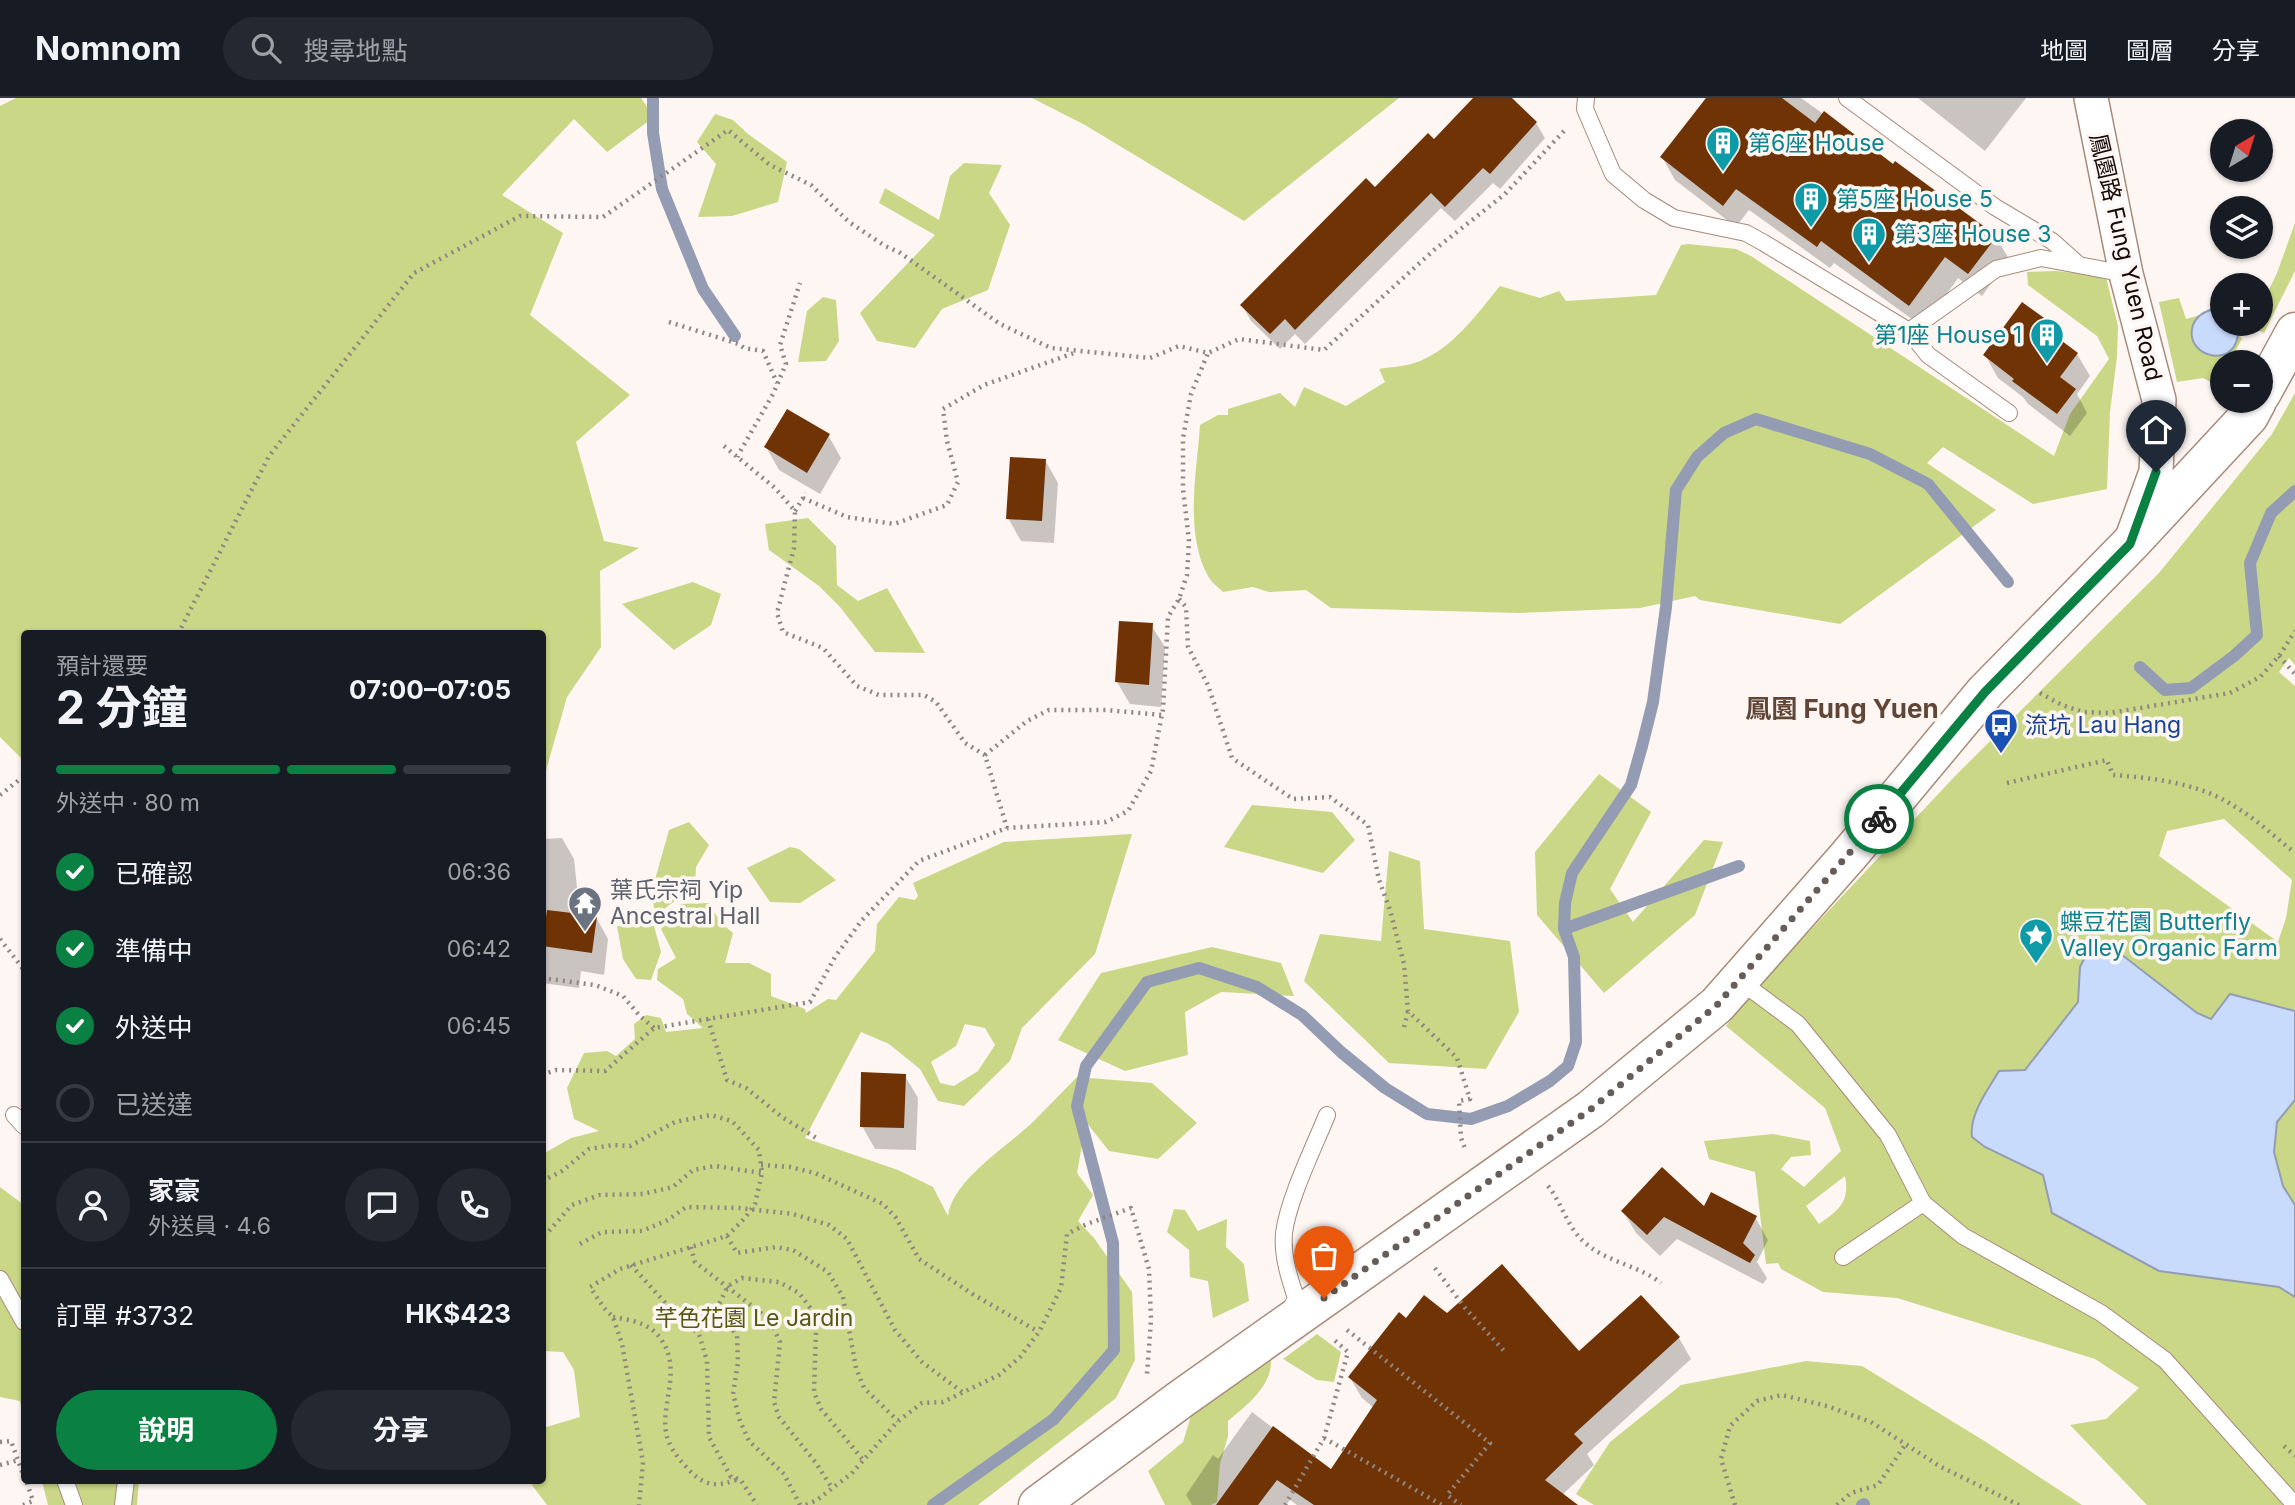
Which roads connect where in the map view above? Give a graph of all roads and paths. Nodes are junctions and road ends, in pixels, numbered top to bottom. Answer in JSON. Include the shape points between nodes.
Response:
{"nodes":[{"id":1,"x":1847,"y":98,"type":"edge"},
{"id":2,"x":2091,"y":98,"type":"edge"},
{"id":3,"x":1585,"y":104,"type":"edge"},
{"id":4,"x":2079,"y":265,"type":"junction"},
{"id":5,"x":2126,"y":274,"type":"junction"},
{"id":6,"x":800,"y":283,"type":"dead end"},
{"id":7,"x":669,"y":323,"type":"dead end"},
{"id":8,"x":1909,"y":331,"type":"junction"},
{"id":9,"x":2295,"y":332,"type":"edge"},
{"id":10,"x":1075,"y":352,"type":"junction"},
{"id":11,"x":1208,"y":353,"type":"junction"},
{"id":12,"x":2273,"y":372,"type":"edge"},
{"id":13,"x":778,"y":384,"type":"junction"},
{"id":14,"x":2009,"y":413,"type":"dead end"},
{"id":15,"x":2251,"y":413,"type":"edge"},
{"id":16,"x":724,"y":446,"type":"dead end"},
{"id":17,"x":737,"y":457,"type":"junction"},
{"id":18,"x":795,"y":511,"type":"junction"},
{"id":19,"x":2130,"y":544,"type":"junction"},
{"id":20,"x":1179,"y":599,"type":"junction"},
{"id":21,"x":180,"y":630,"type":"edge"},
{"id":22,"x":2295,"y":631,"type":"edge"},
{"id":23,"x":2279,"y":656,"type":"junction"},
{"id":24,"x":2295,"y":674,"type":"edge"},
{"id":25,"x":2034,"y":689,"type":"dead end"},
{"id":26,"x":1162,"y":715,"type":"junction"},
{"id":27,"x":985,"y":755,"type":"junction"},
{"id":28,"x":21,"y":778,"type":"edge"},
{"id":29,"x":2007,"y":783,"type":"dead end"},
{"id":30,"x":0,"y":795,"type":"edge"},
{"id":31,"x":1007,"y":828,"type":"junction"},
{"id":32,"x":2295,"y":853,"type":"edge"},
{"id":33,"x":0,"y":939,"type":"edge"},
{"id":34,"x":21,"y":966,"type":"edge"},
{"id":35,"x":546,"y":979,"type":"edge"},
{"id":36,"x":1740,"y":981,"type":"junction"},
{"id":37,"x":1408,"y":1011,"type":"junction"},
{"id":38,"x":708,"y":1019,"type":"junction"},
{"id":39,"x":1404,"y":1027,"type":"dead end"},
{"id":40,"x":654,"y":1028,"type":"junction"},
{"id":41,"x":546,"y":1074,"type":"edge"},
{"id":42,"x":1327,"y":1115,"type":"dead end"},
{"id":43,"x":818,"y":1139,"type":"dead end"},
{"id":44,"x":1461,"y":1139,"type":"dead end"},
{"id":45,"x":1523,"y":1156,"type":"junction"},
{"id":46,"x":761,"y":1165,"type":"junction"},
{"id":47,"x":762,"y":1173,"type":"junction"},
{"id":48,"x":546,"y":1179,"type":"edge"},
{"id":49,"x":1923,"y":1203,"type":"junction"},
{"id":50,"x":750,"y":1211,"type":"junction"},
{"id":51,"x":549,"y":1231,"type":"dead end"},
{"id":52,"x":727,"y":1236,"type":"junction"},
{"id":53,"x":580,"y":1244,"type":"dead end"},
{"id":54,"x":691,"y":1247,"type":"junction"},
{"id":55,"x":1843,"y":1257,"type":"dead end"},
{"id":56,"x":631,"y":1265,"type":"junction"},
{"id":57,"x":1433,"y":1265,"type":"dead end"},
{"id":58,"x":0,"y":1279,"type":"edge"},
{"id":59,"x":1661,"y":1283,"type":"dead end"},
{"id":60,"x":728,"y":1286,"type":"junction"},
{"id":61,"x":21,"y":1317,"type":"edge"},
{"id":62,"x":613,"y":1317,"type":"junction"},
{"id":63,"x":1291,"y":1321,"type":"junction"},
{"id":64,"x":1342,"y":1326,"type":"dead end"},
{"id":65,"x":1039,"y":1332,"type":"junction"},
{"id":66,"x":1506,"y":1353,"type":"dead end"},
{"id":67,"x":1146,"y":1386,"type":"dead end"},
{"id":68,"x":962,"y":1393,"type":"junction"},
{"id":69,"x":898,"y":1421,"type":"junction"},
{"id":70,"x":1324,"y":1438,"type":"junction"},
{"id":71,"x":0,"y":1442,"type":"edge"},
{"id":72,"x":1905,"y":1445,"type":"junction"},
{"id":73,"x":19,"y":1460,"type":"junction"},
{"id":74,"x":864,"y":1461,"type":"junction"},
{"id":75,"x":0,"y":1465,"type":"edge"},
{"id":76,"x":21,"y":1466,"type":"edge"},
{"id":77,"x":740,"y":1479,"type":"junction"},
{"id":78,"x":27,"y":1484,"type":"edge"},
{"id":79,"x":66,"y":1484,"type":"edge"},
{"id":80,"x":126,"y":1484,"type":"edge"},
{"id":81,"x":832,"y":1488,"type":"junction"},
{"id":82,"x":23,"y":1505,"type":"edge"},
{"id":83,"x":74,"y":1505,"type":"edge"},
{"id":84,"x":123,"y":1505,"type":"edge"},
{"id":85,"x":639,"y":1505,"type":"edge"},
{"id":86,"x":757,"y":1505,"type":"edge"},
{"id":87,"x":803,"y":1505,"type":"edge"},
{"id":88,"x":1038,"y":1505,"type":"edge"},
{"id":89,"x":1285,"y":1505,"type":"edge"},
{"id":90,"x":1442,"y":1505,"type":"edge"},
{"id":91,"x":1461,"y":1505,"type":"edge"},
{"id":92,"x":1735,"y":1505,"type":"edge"},
{"id":93,"x":1837,"y":1505,"type":"edge"},
{"id":94,"x":2019,"y":1505,"type":"edge"},
{"id":95,"x":2295,"y":1505,"type":"edge"}],
"edges":[{"from":1,"to":4,"type":"lane","via":[[1995,207],[2052,241]]},
{"from":2,"to":5,"type":"street","name":"鳳園路 Fung Yuen Road"},
{"from":3,"to":8,"type":"lane","via":[[1613,174],[1644,200],[1674,218],[1746,233]]},
{"from":3,"to":11,"type":"path","via":[[1505,194],[1434,250],[1324,350],[1239,339]]},
{"from":4,"to":5,"type":"lane"},
{"from":4,"to":8,"type":"lane","via":[[2041,258],[1996,270]]},
{"from":5,"to":19,"type":"street","name":"鳳園路 Fung Yuen Road","via":[[2159,400],[2156,472]]},
{"from":6,"to":13,"type":"path","via":[[780,345],[786,364]]},
{"from":7,"to":13,"type":"path","via":[[763,351]]},
{"from":8,"to":14,"type":"lane","via":[[1928,355]]},
{"from":9,"to":12,"type":"street"},
{"from":10,"to":11,"type":"path","via":[[1150,358],[1179,346]]},
{"from":10,"to":18,"type":"path","via":[[984,385],[943,409],[958,482],[947,505],[894,524],[847,517],[805,496]]},
{"from":10,"to":21,"type":"path","via":[[1051,348],[1000,324],[849,222],[811,185],[770,165],[728,130],[603,217],[520,216],[414,273],[269,456]]},
{"from":11,"to":20,"type":"path","via":[[1191,394],[1183,438],[1189,541],[1187,575]]},
{"from":13,"to":17,"type":"path"},
{"from":15,"to":19,"type":"street"},
{"from":16,"to":17,"type":"path"},
{"from":17,"to":18,"type":"path"},
{"from":18,"to":27,"type":"path","via":[[794,548],[776,613],[783,632],[823,648],[857,686],[880,695],[924,695],[936,702],[965,743]]},
{"from":19,"to":36,"type":"street","name":"鳳園路 Fung Yuen Road","via":[[1985,692]]},
{"from":20,"to":26,"type":"path","via":[[1168,617]]},
{"from":20,"to":37,"type":"path","via":[[1186,607],[1188,647],[1208,685],[1232,758],[1293,799],[1330,797],[1368,825],[1404,964]]},
{"from":22,"to":23,"type":"path"},
{"from":23,"to":24,"type":"path"},
{"from":23,"to":25,"type":"path","via":[[2260,677],[2230,693],[2110,713],[2082,712]]},
{"from":26,"to":27,"type":"path","via":[[1049,710],[1027,721]]},
{"from":26,"to":31,"type":"path","via":[[1151,771],[1128,811],[1106,822]]},
{"from":27,"to":31,"type":"path"},
{"from":28,"to":30,"type":"path"},
{"from":29,"to":32,"type":"path","via":[[2107,760],[2113,775],[2172,782],[2221,798]]},
{"from":31,"to":38,"type":"path","via":[[919,861],[862,920],[810,1002]]},
{"from":33,"to":34,"type":"path"},
{"from":35,"to":40,"type":"path","via":[[594,985],[623,996]]},
{"from":36,"to":45,"type":"street","name":"鳳園路 Fung Yuen Road","via":[[1591,1109]]},
{"from":36,"to":49,"type":"lane","via":[[1798,1024],[1888,1135]]},
{"from":37,"to":39,"type":"path"},
{"from":37,"to":44,"type":"path","via":[[1457,1058],[1470,1099],[1459,1101]]},
{"from":38,"to":40,"type":"path"},
{"from":38,"to":43,"type":"path","via":[[727,1080],[746,1088]]},
{"from":40,"to":41,"type":"path","via":[[605,1071]]},
{"from":42,"to":63,"type":"lane","via":[[1284,1234],[1287,1269],[1296,1298]]},
{"from":45,"to":59,"type":"path","via":[[1584,1242]]},
{"from":45,"to":63,"type":"street","name":"鳳園路 Fung Yuen Road"},
{"from":46,"to":47,"type":"path"},
{"from":46,"to":48,"type":"path","via":[[759,1150],[732,1121],[711,1115],[675,1122],[630,1146],[590,1149]]},
{"from":46,"to":65,"type":"path","via":[[815,1173],[883,1204],[919,1259]]},
{"from":47,"to":50,"type":"path"},
{"from":47,"to":51,"type":"path","via":[[715,1166],[693,1170],[673,1187],[643,1194],[600,1195],[572,1205]]},
{"from":49,"to":55,"type":"lane"},
{"from":49,"to":95,"type":"lane","via":[[1963,1236],[2101,1313],[2165,1360]]},
{"from":50,"to":52,"type":"path"},
{"from":50,"to":53,"type":"path","via":[[685,1207],[642,1231],[602,1232]]},
{"from":50,"to":68,"type":"path","via":[[793,1214],[829,1225],[847,1239],[895,1330],[922,1362]]},
{"from":52,"to":54,"type":"path"},
{"from":52,"to":69,"type":"path","via":[[737,1253],[776,1247],[793,1250],[828,1272],[843,1297],[864,1388]]},
{"from":54,"to":56,"type":"path"},
{"from":54,"to":60,"type":"path","via":[[695,1262]]},
{"from":56,"to":62,"type":"path","via":[[590,1287]]},
{"from":56,"to":77,"type":"path","via":[[699,1334],[707,1361],[709,1437],[731,1477]]},
{"from":57,"to":66,"type":"path"},
{"from":58,"to":61,"type":"lane"},
{"from":60,"to":74,"type":"path","via":[[742,1278],[779,1282],[799,1293],[811,1310],[816,1331],[814,1392],[821,1409]]},
{"from":60,"to":81,"type":"path","via":[[770,1320],[780,1342],[774,1402],[779,1417]]},
{"from":60,"to":87,"type":"path","via":[[717,1308],[737,1336],[733,1394],[740,1421],[749,1441],[784,1474]]},
{"from":62,"to":77,"type":"path","via":[[641,1322],[660,1337],[668,1354],[671,1386],[668,1440],[683,1464],[698,1479],[720,1486]]},
{"from":62,"to":85,"type":"path","via":[[643,1462]]},
{"from":63,"to":70,"type":"path","via":[[1348,1352]]},
{"from":63,"to":88,"type":"street","name":"鳳園路 Fung Yuen Road"},
{"from":64,"to":91,"type":"path","via":[[1490,1443],[1447,1495]]},
{"from":65,"to":67,"type":"path","via":[[1061,1289],[1067,1234],[1131,1208],[1149,1269]]},
{"from":65,"to":68,"type":"path","via":[[999,1376]]},
{"from":68,"to":69,"type":"path","via":[[943,1402],[922,1403]]},
{"from":69,"to":74,"type":"path"},
{"from":70,"to":89,"type":"path"},
{"from":70,"to":90,"type":"path"},
{"from":71,"to":73,"type":"path","via":[[11,1441]]},
{"from":72,"to":92,"type":"path","via":[[1871,1422],[1827,1406],[1782,1395],[1757,1401],[1730,1426],[1721,1459]]},
{"from":72,"to":93,"type":"path","via":[[1878,1485],[1851,1493]]},
{"from":72,"to":94,"type":"path"},
{"from":73,"to":75,"type":"path"},
{"from":73,"to":76,"type":"path"},
{"from":74,"to":81,"type":"path"},
{"from":77,"to":86,"type":"path"},
{"from":78,"to":82,"type":"path","via":[[33,1501]]},
{"from":79,"to":83,"type":"lane"},
{"from":80,"to":84,"type":"lane"},
{"from":81,"to":87,"type":"path"}]}
